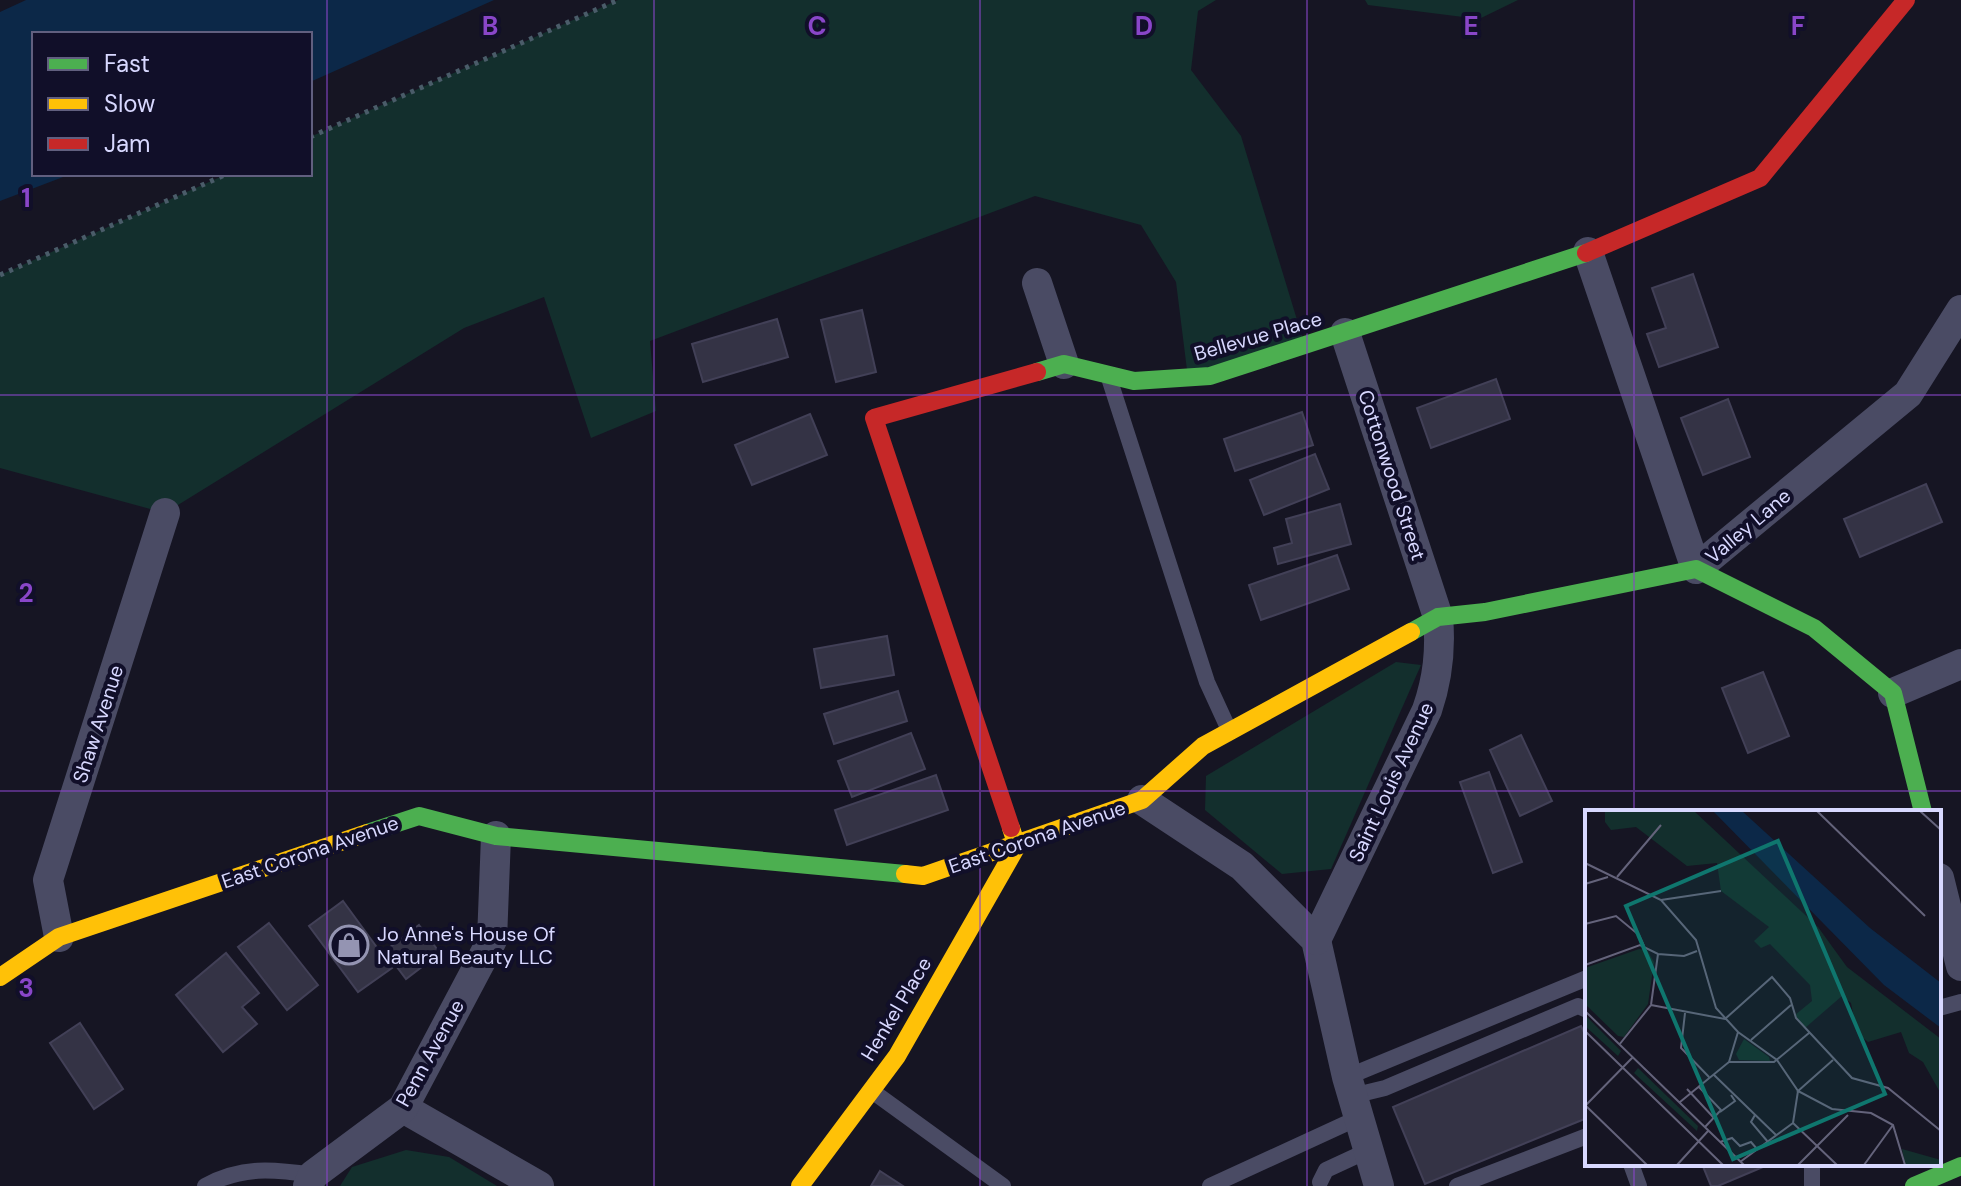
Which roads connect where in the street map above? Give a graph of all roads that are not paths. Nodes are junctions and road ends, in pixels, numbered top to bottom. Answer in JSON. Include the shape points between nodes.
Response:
{"nodes":[{"id":1,"x":1906,"y":0,"type":"edge"},
{"id":2,"x":1588,"y":252,"type":"junction"},
{"id":3,"x":1037,"y":283,"type":"dead end"},
{"id":4,"x":1961,"y":310,"type":"edge"},
{"id":5,"x":1345,"y":333,"type":"junction"},
{"id":6,"x":1064,"y":364,"type":"junction"},
{"id":7,"x":1109,"y":375,"type":"junction"},
{"id":8,"x":165,"y":513,"type":"dead end"},
{"id":9,"x":1696,"y":569,"type":"junction"},
{"id":10,"x":1438,"y":617,"type":"junction"},
{"id":11,"x":1961,"y":664,"type":"edge"},
{"id":12,"x":1893,"y":693,"type":"junction"},
{"id":13,"x":1230,"y":731,"type":"junction"},
{"id":14,"x":1142,"y":800,"type":"junction"},
{"id":15,"x":1922,"y":810,"type":"edge"},
{"id":16,"x":496,"y":836,"type":"junction"},
{"id":17,"x":1017,"y":846,"type":"junction"},
{"id":18,"x":1943,"y":910,"type":"edge"},
{"id":19,"x":59,"y":937,"type":"junction"},
{"id":20,"x":1316,"y":940,"type":"junction"},
{"id":21,"x":1961,"y":966,"type":"edge"},
{"id":22,"x":0,"y":977,"type":"edge"},
{"id":23,"x":1585,"y":979,"type":"edge"},
{"id":24,"x":1961,"y":1002,"type":"edge"},
{"id":25,"x":1941,"y":1007,"type":"edge"},
{"id":26,"x":1585,"y":1009,"type":"edge"},
{"id":27,"x":871,"y":1090,"type":"junction"},
{"id":28,"x":1352,"y":1097,"type":"junction"},
{"id":29,"x":403,"y":1108,"type":"junction"},
{"id":30,"x":1585,"y":1137,"type":"edge"},
{"id":31,"x":1367,"y":1151,"type":"junction"},
{"id":32,"x":1632,"y":1166,"type":"edge"},
{"id":33,"x":1961,"y":1166,"type":"edge"},
{"id":34,"x":1930,"y":1170,"type":"edge"},
{"id":35,"x":310,"y":1180,"type":"edge"},
{"id":36,"x":1320,"y":1182,"type":"dead end"},
{"id":37,"x":205,"y":1186,"type":"edge"},
{"id":38,"x":539,"y":1186,"type":"edge"},
{"id":39,"x":800,"y":1186,"type":"edge"},
{"id":40,"x":1003,"y":1186,"type":"edge"},
{"id":41,"x":1210,"y":1186,"type":"edge"},
{"id":42,"x":1379,"y":1186,"type":"edge"},
{"id":43,"x":1457,"y":1186,"type":"edge"},
{"id":44,"x":1639,"y":1186,"type":"edge"},
{"id":45,"x":1914,"y":1186,"type":"edge"}],
"edges":[{"from":1,"to":2,"type":"street","name":"Bellevue Place","via":[[1760,178]]},
{"from":2,"to":5,"type":"street","name":"Bellevue Place"},
{"from":2,"to":9,"type":"street","name":"Valley Lane"},
{"from":3,"to":6,"type":"street"},
{"from":4,"to":9,"type":"street","name":"Valley Lane","via":[[1908,394]]},
{"from":5,"to":7,"type":"street","name":"Bellevue Place","via":[[1210,376],[1134,381]]},
{"from":5,"to":10,"type":"street","name":"Cottonwood Street"},
{"from":6,"to":7,"type":"street","name":"Bellevue Place"},
{"from":6,"to":17,"type":"street","name":"Bellevue Place","via":[[874,418]]},
{"from":7,"to":13,"type":"lane","via":[[1207,682]]},
{"from":8,"to":19,"type":"street","name":"Shaw Avenue","via":[[48,880]]},
{"from":9,"to":10,"type":"street","name":"East Corona Avenue"},
{"from":9,"to":12,"type":"street","via":[[1814,628]]},
{"from":10,"to":13,"type":"street","name":"East Corona Avenue"},
{"from":10,"to":20,"type":"street","name":"Saint Louis Avenue","via":[[1439,666],[1427,710]]},
{"from":11,"to":12,"type":"street"},
{"from":12,"to":15,"type":"street"},
{"from":13,"to":14,"type":"street","name":"East Corona Avenue","via":[[1203,746]]},
{"from":14,"to":17,"type":"street","name":"East Corona Avenue"},
{"from":14,"to":20,"type":"street","via":[[1242,866]]},
{"from":16,"to":17,"type":"street","name":"East Corona Avenue","via":[[923,876]]},
{"from":16,"to":19,"type":"street","name":"East Corona Avenue","via":[[419,816]]},
{"from":16,"to":29,"type":"street","name":"Penn Avenue","via":[[492,940]]},
{"from":17,"to":27,"type":"street","name":"Henkel Place","via":[[897,1056]]},
{"from":18,"to":21,"type":"street"},
{"from":19,"to":22,"type":"street","name":"East Corona Avenue"},
{"from":20,"to":28,"type":"street"},
{"from":23,"to":28,"type":"lane"},
{"from":24,"to":25,"type":"lane"},
{"from":26,"to":28,"type":"lane","via":[[1578,1006]]},
{"from":27,"to":39,"type":"street","name":"Henkel Place"},
{"from":27,"to":40,"type":"lane"},
{"from":28,"to":31,"type":"street"},
{"from":28,"to":41,"type":"lane"},
{"from":29,"to":35,"type":"street","name":"Penn Avenue"},
{"from":29,"to":38,"type":"street"},
{"from":30,"to":43,"type":"lane"},
{"from":31,"to":36,"type":"lane","via":[[1326,1170]]},
{"from":31,"to":42,"type":"street"},
{"from":32,"to":44,"type":"lane"},
{"from":33,"to":34,"type":"street"},
{"from":34,"to":45,"type":"street"},
{"from":35,"to":37,"type":"lane","via":[[267,1168],[227,1174]]}]}
